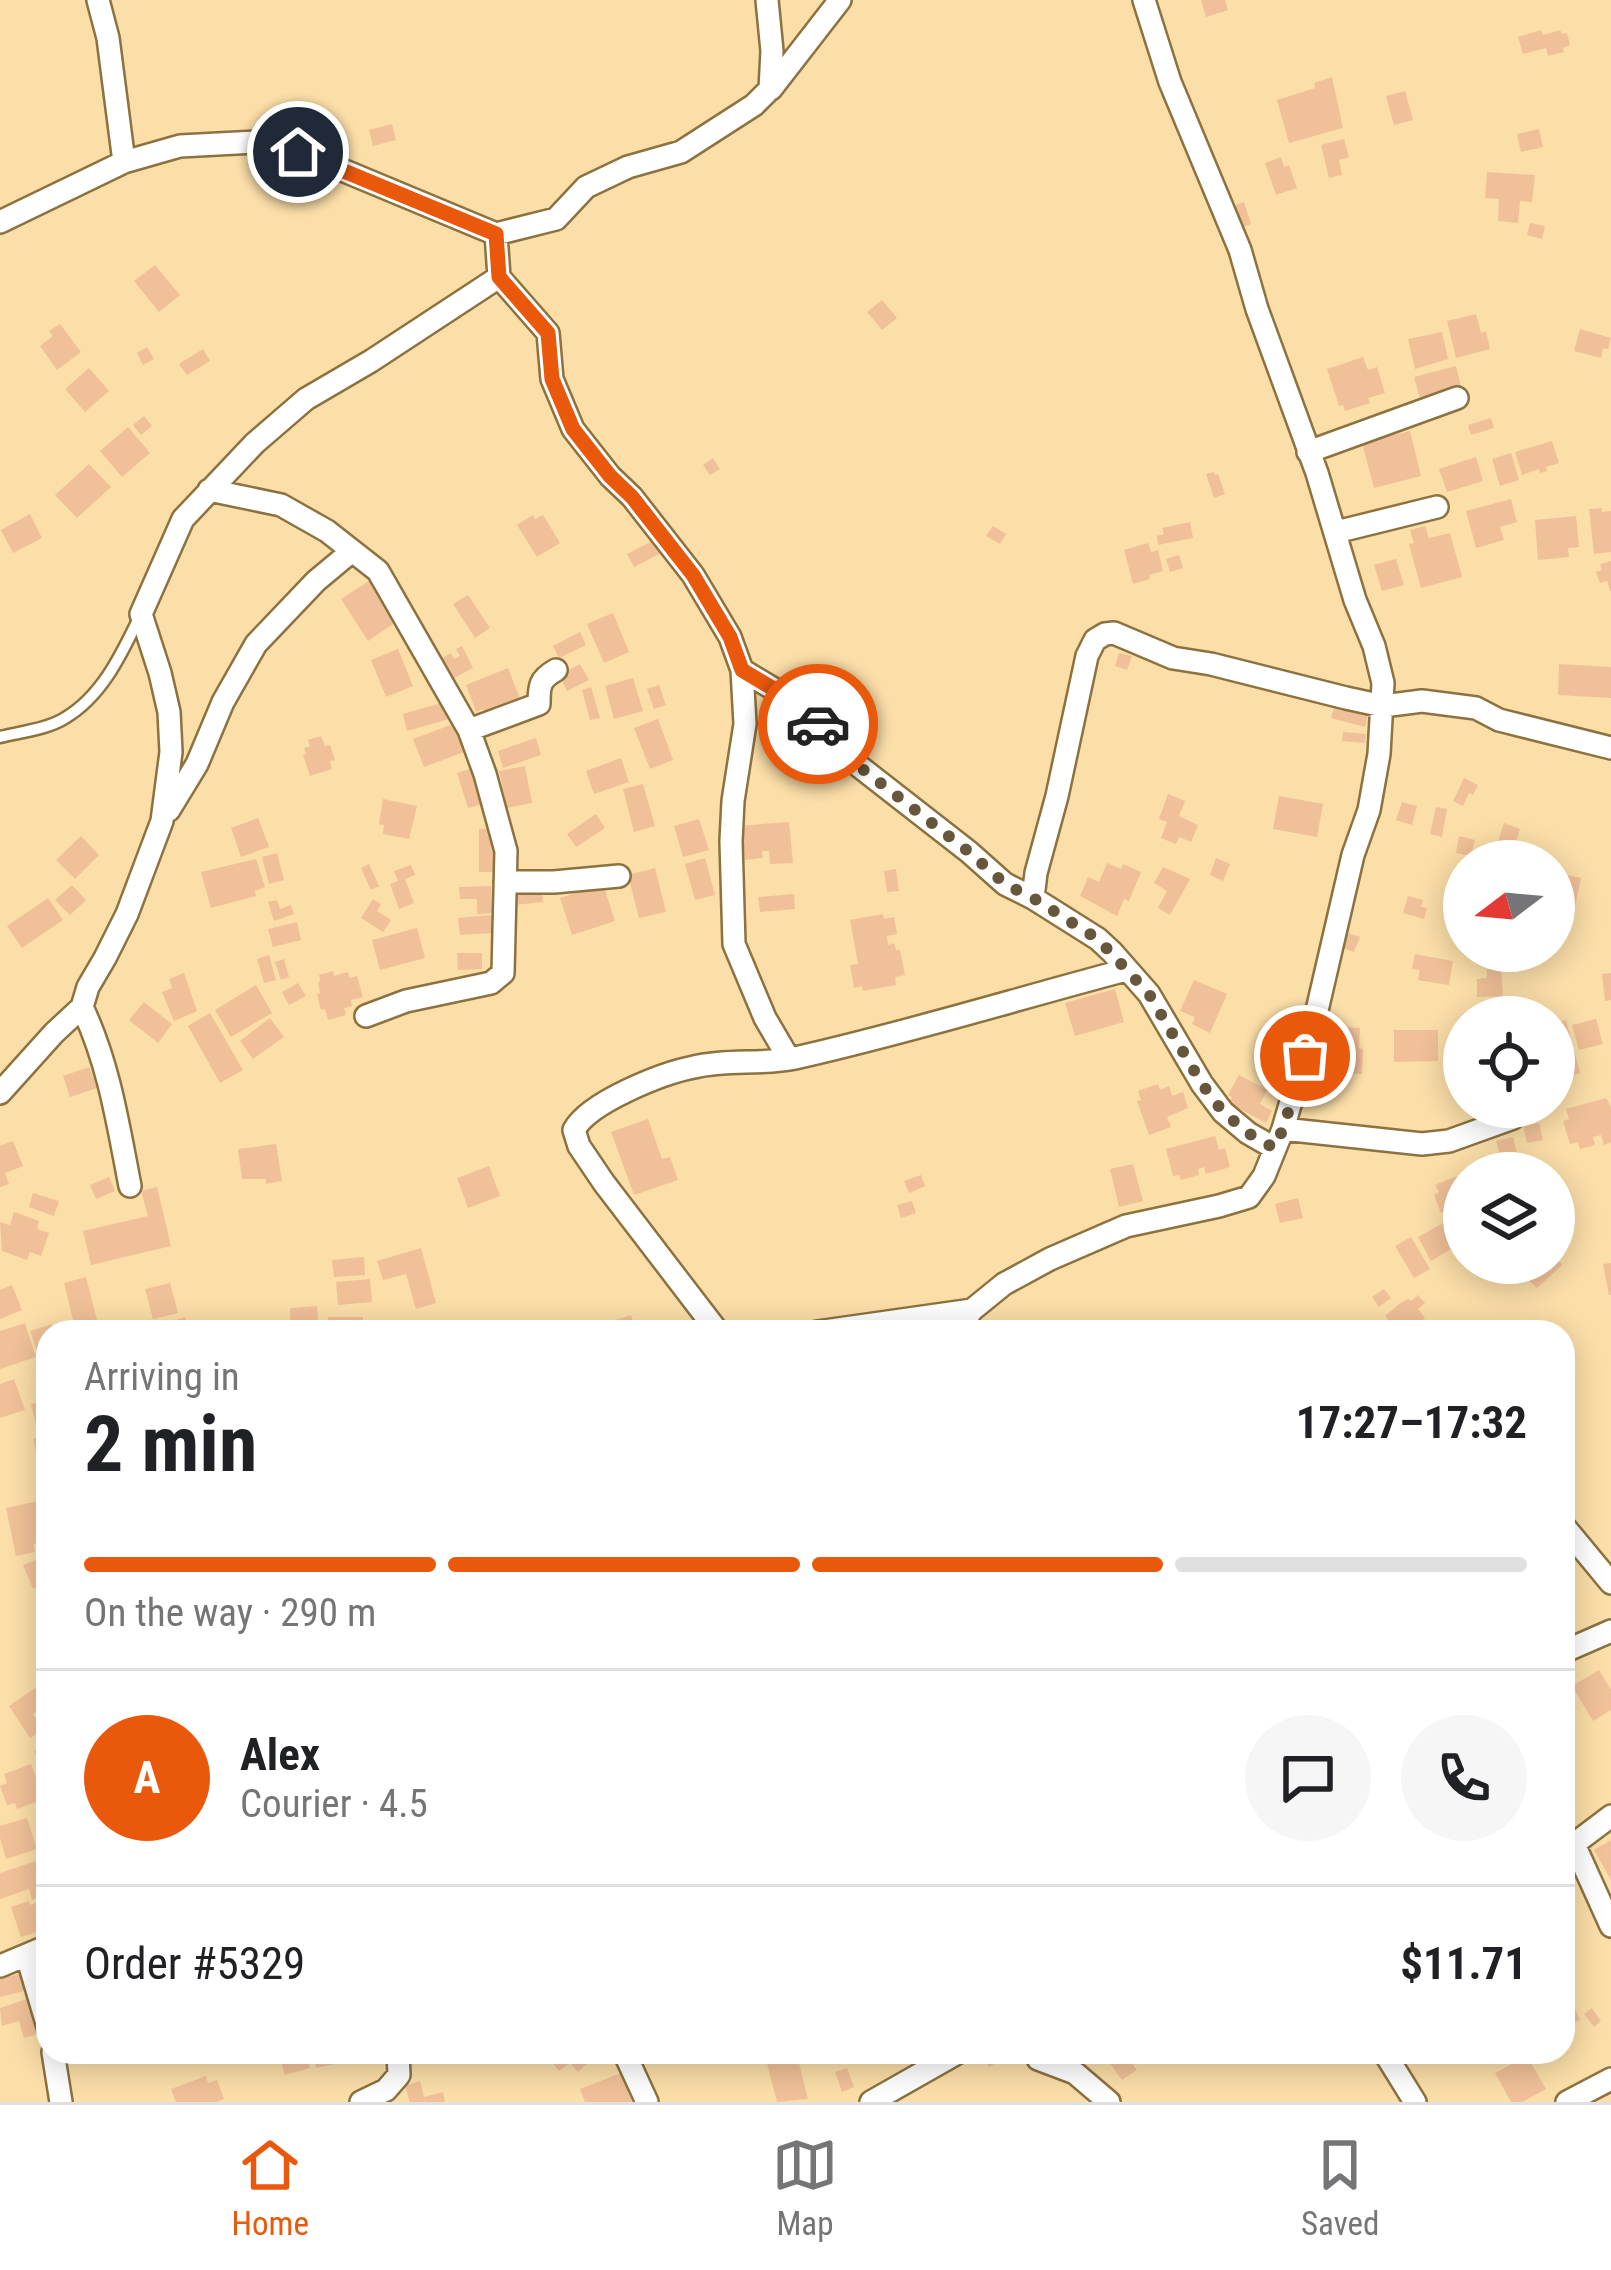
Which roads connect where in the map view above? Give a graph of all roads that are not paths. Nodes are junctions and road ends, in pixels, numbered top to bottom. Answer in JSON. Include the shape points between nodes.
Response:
{"nodes":[{"id":1,"x":98,"y":0,"type":"edge"},
{"id":2,"x":767,"y":0,"type":"edge"},
{"id":3,"x":840,"y":0,"type":"edge"},
{"id":4,"x":1144,"y":0,"type":"edge"},
{"id":5,"x":770,"y":89,"type":"junction"},
{"id":6,"x":124,"y":161,"type":"junction"},
{"id":7,"x":0,"y":222,"type":"edge"},
{"id":8,"x":496,"y":234,"type":"junction"},
{"id":9,"x":499,"y":277,"type":"junction"},
{"id":10,"x":1457,"y":398,"type":"dead end"},
{"id":11,"x":1308,"y":452,"type":"junction"},
{"id":12,"x":209,"y":490,"type":"junction"},
{"id":13,"x":1437,"y":506,"type":"dead end"},
{"id":14,"x":1336,"y":532,"type":"junction"},
{"id":15,"x":352,"y":551,"type":"junction"},
{"id":16,"x":141,"y":614,"type":"junction"},
{"id":17,"x":556,"y":670,"type":"dead end"},
{"id":18,"x":742,"y":670,"type":"junction"},
{"id":19,"x":1383,"y":706,"type":"junction"},
{"id":20,"x":469,"y":730,"type":"junction"},
{"id":21,"x":0,"y":737,"type":"edge"},
{"id":22,"x":1611,"y":748,"type":"edge"},
{"id":23,"x":163,"y":821,"type":"junction"},
{"id":24,"x":619,"y":876,"type":"dead end"},
{"id":25,"x":505,"y":882,"type":"junction"},
{"id":26,"x":1033,"y":898,"type":"junction"},
{"id":27,"x":1126,"y":970,"type":"junction"},
{"id":28,"x":82,"y":1007,"type":"junction"},
{"id":29,"x":366,"y":1016,"type":"dead end"},
{"id":30,"x":789,"y":1059,"type":"junction"},
{"id":31,"x":0,"y":1093,"type":"edge"},
{"id":32,"x":1485,"y":1128,"type":"edge"},
{"id":33,"x":1279,"y":1139,"type":"junction"},
{"id":34,"x":130,"y":1186,"type":"dead end"},
{"id":35,"x":972,"y":1310,"type":"junction"},
{"id":36,"x":709,"y":1320,"type":"edge"},
{"id":37,"x":902,"y":1320,"type":"edge"},
{"id":38,"x":965,"y":1320,"type":"edge"},
{"id":39,"x":1575,"y":1540,"type":"edge"},
{"id":40,"x":1611,"y":1583,"type":"edge"},
{"id":41,"x":1611,"y":1630,"type":"edge"},
{"id":42,"x":1575,"y":1646,"type":"edge"},
{"id":43,"x":1611,"y":1816,"type":"edge"},
{"id":44,"x":1575,"y":1841,"type":"edge"},
{"id":45,"x":1575,"y":1859,"type":"edge"},
{"id":46,"x":1611,"y":1927,"type":"edge"},
{"id":47,"x":36,"y":1952,"type":"edge"},
{"id":48,"x":27,"y":1956,"type":"junction"},
{"id":49,"x":0,"y":1966,"type":"edge"},
{"id":50,"x":36,"y":1986,"type":"edge"},
{"id":51,"x":55,"y":2064,"type":"edge"},
{"id":52,"x":399,"y":2064,"type":"edge"},
{"id":53,"x":630,"y":2064,"type":"edge"},
{"id":54,"x":938,"y":2064,"type":"edge"},
{"id":55,"x":1051,"y":2064,"type":"edge"},
{"id":56,"x":1391,"y":2064,"type":"edge"},
{"id":57,"x":1611,"y":2079,"type":"edge"},
{"id":58,"x":61,"y":2102,"type":"edge"},
{"id":59,"x":361,"y":2102,"type":"edge"},
{"id":60,"x":647,"y":2102,"type":"edge"},
{"id":61,"x":872,"y":2102,"type":"edge"},
{"id":62,"x":1109,"y":2102,"type":"edge"},
{"id":63,"x":1415,"y":2102,"type":"edge"},
{"id":64,"x":1567,"y":2102,"type":"edge"}],
"edges":[{"from":1,"to":6,"type":"street"},
{"from":2,"to":5,"type":"street"},
{"from":3,"to":5,"type":"street"},
{"from":4,"to":11,"type":"street"},
{"from":5,"to":8,"type":"street","via":[[681,152],[586,187],[556,219]]},
{"from":6,"to":7,"type":"street"},
{"from":6,"to":8,"type":"street","via":[[180,146],[258,142]]},
{"from":8,"to":9,"type":"street"},
{"from":9,"to":12,"type":"street","via":[[306,399]]},
{"from":9,"to":18,"type":"street","via":[[548,333],[552,379],[573,429],[693,575]]},
{"from":10,"to":11,"type":"street"},
{"from":11,"to":14,"type":"street"},
{"from":12,"to":15,"type":"street","via":[[281,505]]},
{"from":12,"to":16,"type":"street","via":[[183,519]]},
{"from":13,"to":14,"type":"street"},
{"from":14,"to":19,"type":"street","via":[[1374,646]]},
{"from":15,"to":20,"type":"street","via":[[378,572]]},
{"from":15,"to":23,"type":"street","via":[[256,644]]},
{"from":16,"to":21,"type":"lane","via":[[88,700],[62,721]]},
{"from":16,"to":23,"type":"street","via":[[169,712]]},
{"from":17,"to":20,"type":"street","via":[[542,678],[539,704]]},
{"from":18,"to":26,"type":"street","via":[[808,715],[1005,884]]},
{"from":18,"to":30,"type":"street","via":[[745,724],[730,841],[734,944]]},
{"from":19,"to":22,"type":"street","via":[[1476,708]]},
{"from":19,"to":26,"type":"street","via":[[1173,658],[1105,634],[1087,656]]},
{"from":19,"to":33,"type":"street","via":[[1369,810]]},
{"from":20,"to":25,"type":"street","via":[[506,851]]},
{"from":23,"to":28,"type":"street"},
{"from":24,"to":25,"type":"street"},
{"from":25,"to":29,"type":"street","via":[[498,980]]},
{"from":26,"to":27,"type":"street","via":[[1098,939]]},
{"from":27,"to":30,"type":"street"},
{"from":27,"to":33,"type":"street","via":[[1223,1112],[1248,1133]]},
{"from":28,"to":31,"type":"street"},
{"from":28,"to":34,"type":"street","via":[[111,1085]]},
{"from":30,"to":36,"type":"street","via":[[694,1066],[633,1088],[574,1130],[604,1184]]},
{"from":32,"to":33,"type":"street","via":[[1422,1144]]},
{"from":33,"to":35,"type":"street","via":[[1249,1197],[1089,1240]]},
{"from":35,"to":37,"type":"street"},
{"from":35,"to":38,"type":"street"},
{"from":39,"to":40,"type":"street"},
{"from":41,"to":42,"type":"street"},
{"from":43,"to":44,"type":"street"},
{"from":45,"to":46,"type":"street"},
{"from":47,"to":48,"type":"street"},
{"from":48,"to":49,"type":"street"},
{"from":48,"to":50,"type":"street"},
{"from":51,"to":58,"type":"street"},
{"from":52,"to":59,"type":"street","via":[[386,2090]]},
{"from":53,"to":60,"type":"street"},
{"from":54,"to":61,"type":"street"},
{"from":55,"to":62,"type":"street"},
{"from":56,"to":63,"type":"street"},
{"from":57,"to":64,"type":"street"}]}
